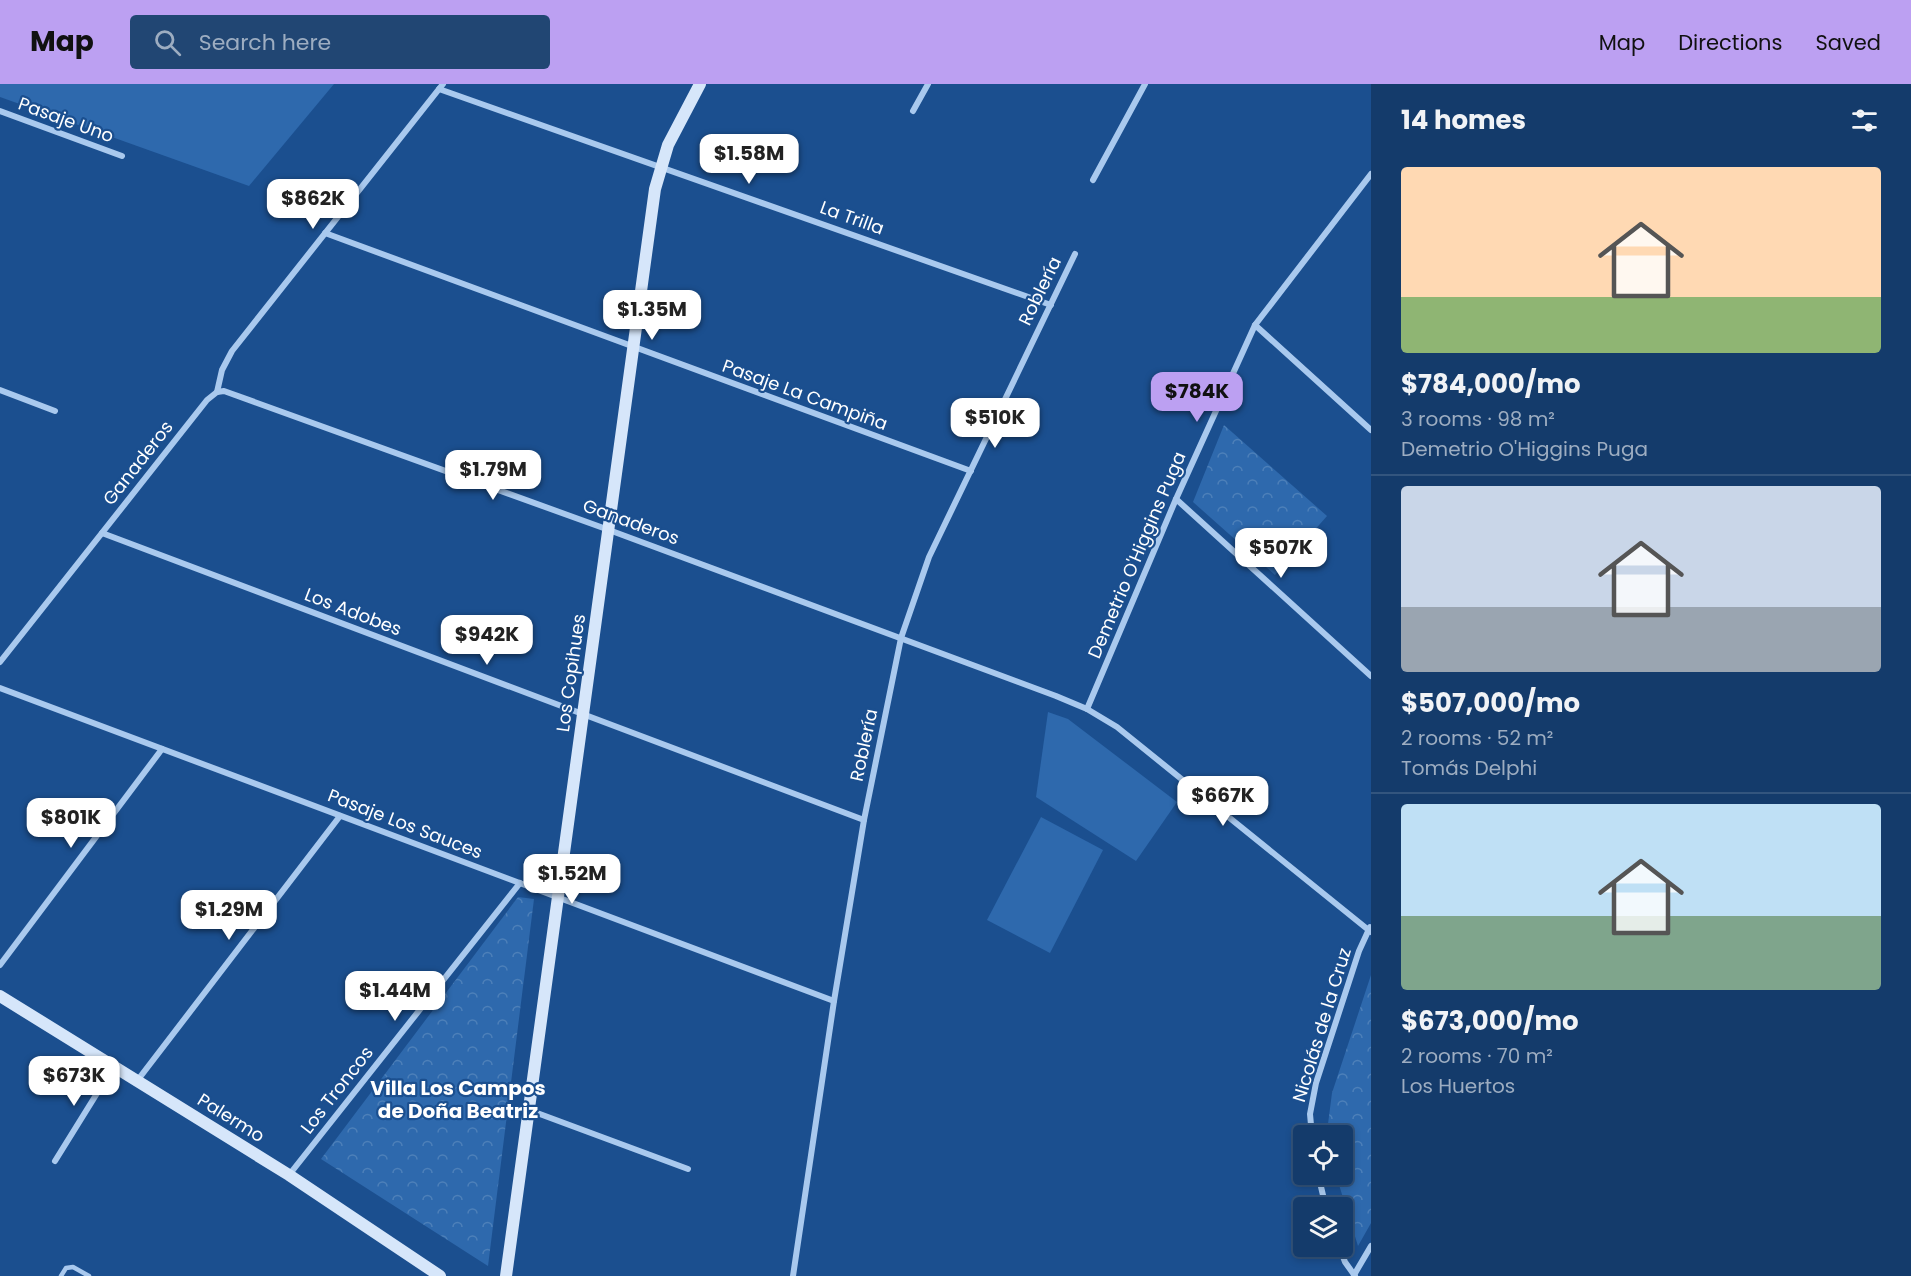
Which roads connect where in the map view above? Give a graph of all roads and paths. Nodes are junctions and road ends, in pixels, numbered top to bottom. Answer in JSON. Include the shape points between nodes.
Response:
{"nodes":[{"id":1,"x":699,"y":84,"type":"edge"},
{"id":2,"x":928,"y":84,"type":"edge"},
{"id":3,"x":1145,"y":84,"type":"edge"},
{"id":4,"x":440,"y":87,"type":"edge"},
{"id":5,"x":0,"y":111,"type":"edge"},
{"id":6,"x":913,"y":111,"type":"dead end"},
{"id":7,"x":122,"y":156,"type":"dead end"},
{"id":8,"x":661,"y":166,"type":"junction"},
{"id":9,"x":1371,"y":174,"type":"edge"},
{"id":10,"x":1093,"y":180,"type":"dead end"},
{"id":11,"x":325,"y":233,"type":"junction"},
{"id":12,"x":1075,"y":254,"type":"dead end"},
{"id":13,"x":1051,"y":305,"type":"junction"},
{"id":14,"x":1255,"y":325,"type":"junction"},
{"id":15,"x":633,"y":347,"type":"junction"},
{"id":16,"x":0,"y":390,"type":"edge"},
{"id":17,"x":217,"y":392,"type":"junction"},
{"id":18,"x":55,"y":411,"type":"dead end"},
{"id":19,"x":1371,"y":430,"type":"edge"},
{"id":20,"x":971,"y":471,"type":"junction"},
{"id":21,"x":1176,"y":499,"type":"junction"},
{"id":22,"x":609,"y":530,"type":"junction"},
{"id":23,"x":102,"y":533,"type":"junction"},
{"id":24,"x":901,"y":638,"type":"junction"},
{"id":25,"x":0,"y":662,"type":"edge"},
{"id":26,"x":1371,"y":676,"type":"edge"},
{"id":27,"x":0,"y":688,"type":"edge"},
{"id":28,"x":1087,"y":709,"type":"junction"},
{"id":29,"x":583,"y":715,"type":"junction"},
{"id":30,"x":162,"y":749,"type":"junction"},
{"id":31,"x":340,"y":816,"type":"junction"},
{"id":32,"x":864,"y":820,"type":"junction"},
{"id":33,"x":520,"y":883,"type":"junction"},
{"id":34,"x":558,"y":897,"type":"junction"},
{"id":35,"x":1370,"y":929,"type":"edge"},
{"id":36,"x":0,"y":965,"type":"edge"},
{"id":37,"x":0,"y":996,"type":"edge"},
{"id":38,"x":834,"y":1001,"type":"junction"},
{"id":39,"x":114,"y":1066,"type":"junction"},
{"id":40,"x":137,"y":1081,"type":"junction"},
{"id":41,"x":529,"y":1110,"type":"junction"},
{"id":42,"x":1311,"y":1125,"type":"edge"},
{"id":43,"x":55,"y":1161,"type":"dead end"},
{"id":44,"x":688,"y":1169,"type":"dead end"},
{"id":45,"x":289,"y":1175,"type":"junction"},
{"id":46,"x":1371,"y":1246,"type":"edge"},
{"id":47,"x":1343,"y":1257,"type":"edge"},
{"id":48,"x":61,"y":1276,"type":"edge"},
{"id":49,"x":89,"y":1276,"type":"edge"},
{"id":50,"x":440,"y":1276,"type":"edge"},
{"id":51,"x":506,"y":1276,"type":"edge"},
{"id":52,"x":793,"y":1276,"type":"edge"},
{"id":53,"x":1354,"y":1276,"type":"edge"}],
"edges":[{"from":1,"to":8,"type":"street","name":"Los Copihues"},
{"from":2,"to":6,"type":"street"},
{"from":3,"to":10,"type":"street"},
{"from":4,"to":8,"type":"street","name":"La Trilla"},
{"from":4,"to":11,"type":"street"},
{"from":5,"to":7,"type":"street","name":"Pasaje Uno"},
{"from":8,"to":13,"type":"street","name":"La Trilla"},
{"from":8,"to":15,"type":"street","name":"Los Copihues"},
{"from":9,"to":14,"type":"street","name":"Demetrio O'Higgins Puga"},
{"from":11,"to":15,"type":"street","name":"Pasaje La Campiña"},
{"from":11,"to":17,"type":"street","via":[[232,351]]},
{"from":12,"to":13,"type":"street","name":"Roblería"},
{"from":13,"to":20,"type":"street","name":"Roblería"},
{"from":14,"to":19,"type":"street"},
{"from":14,"to":21,"type":"street","name":"Demetrio O'Higgins Puga"},
{"from":15,"to":20,"type":"street","name":"Pasaje La Campiña"},
{"from":15,"to":22,"type":"street","name":"Los Copihues"},
{"from":16,"to":18,"type":"street"},
{"from":17,"to":22,"type":"street","name":"Ganaderos","via":[[233,394]]},
{"from":17,"to":23,"type":"street","name":"Ganaderos"},
{"from":20,"to":24,"type":"street","name":"Roblería","via":[[929,557]]},
{"from":21,"to":26,"type":"street"},
{"from":21,"to":28,"type":"street","name":"Demetrio O'Higgins Puga"},
{"from":22,"to":24,"type":"street","name":"Ganaderos"},
{"from":22,"to":29,"type":"street","name":"Los Copihues"},
{"from":23,"to":25,"type":"street","name":"Ganaderos"},
{"from":23,"to":29,"type":"street","name":"Los Adobes"},
{"from":24,"to":28,"type":"street","name":"Ganaderos"},
{"from":24,"to":32,"type":"street","name":"Roblería"},
{"from":27,"to":30,"type":"street","name":"Pasaje Los Sauces"},
{"from":28,"to":35,"type":"street","name":"Ganaderos","via":[[1145,749]]},
{"from":29,"to":32,"type":"street","name":"Los Adobes"},
{"from":29,"to":34,"type":"street","name":"Los Copihues"},
{"from":30,"to":31,"type":"street","name":"Pasaje Los Sauces"},
{"from":30,"to":36,"type":"street"},
{"from":31,"to":33,"type":"street","name":"Pasaje Los Sauces"},
{"from":31,"to":40,"type":"street"},
{"from":32,"to":38,"type":"street","name":"Roblería"},
{"from":33,"to":34,"type":"street","name":"Pasaje Los Sauces"},
{"from":33,"to":45,"type":"street","name":"Los Troncos"},
{"from":34,"to":38,"type":"street","name":"Pasaje Los Sauces"},
{"from":34,"to":41,"type":"street","name":"Los Copihues"},
{"from":35,"to":42,"type":"street","name":"Nicolás de la Cruz","via":[[1359,951],[1316,1083]]},
{"from":37,"to":39,"type":"street","name":"Palermo"},
{"from":38,"to":52,"type":"street","name":"Roblería"},
{"from":39,"to":40,"type":"street","name":"Palermo"},
{"from":39,"to":43,"type":"street"},
{"from":40,"to":45,"type":"street","name":"Palermo"},
{"from":41,"to":44,"type":"street"},
{"from":41,"to":51,"type":"street","name":"Los Copihues"},
{"from":45,"to":50,"type":"street","name":"Palermo"},
{"from":46,"to":53,"type":"street"},
{"from":47,"to":53,"type":"street"},
{"from":48,"to":49,"type":"lane","via":[[66,1268],[73,1267]]}]}
